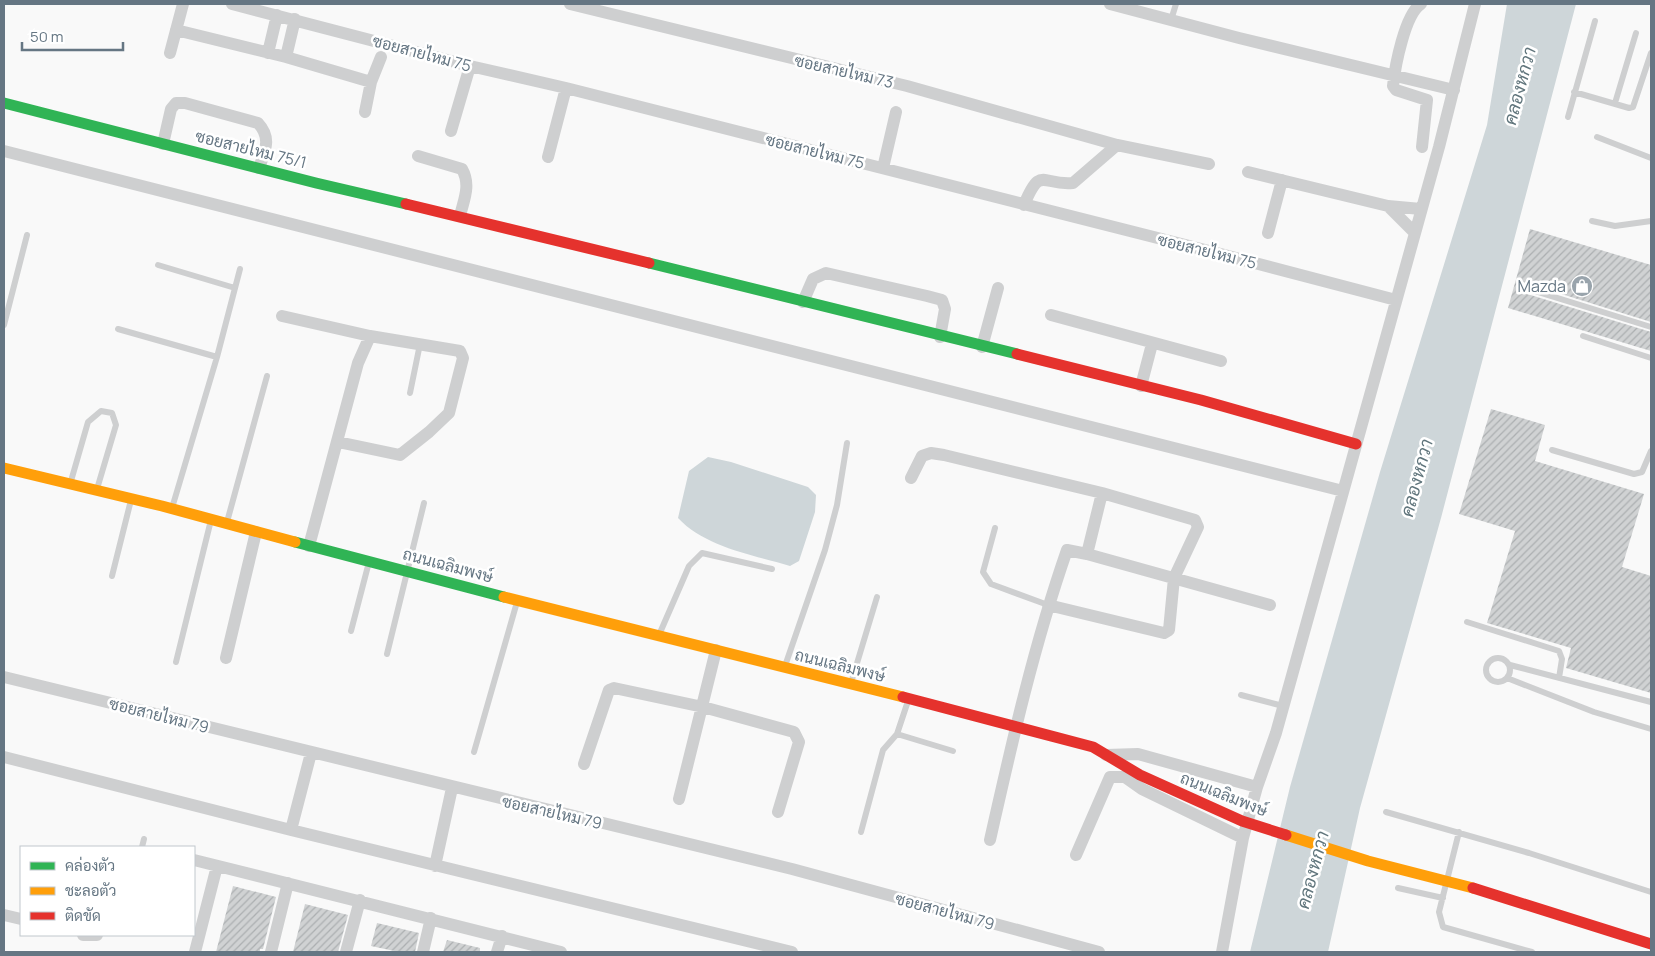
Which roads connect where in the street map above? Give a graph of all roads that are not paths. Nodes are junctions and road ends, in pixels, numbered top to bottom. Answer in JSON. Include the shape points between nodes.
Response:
{"nodes":[{"id":1,"x":183,"y":4,"type":"edge"},
{"id":2,"x":232,"y":4,"type":"edge"},
{"id":3,"x":570,"y":4,"type":"edge"},
{"id":4,"x":1110,"y":4,"type":"edge"},
{"id":5,"x":1176,"y":4,"type":"edge"},
{"id":6,"x":1421,"y":4,"type":"edge"},
{"id":7,"x":1475,"y":4,"type":"edge"},
{"id":8,"x":1140,"y":7,"type":"edge"},
{"id":9,"x":277,"y":14,"type":"junction"},
{"id":10,"x":295,"y":19,"type":"junction"},
{"id":11,"x":1171,"y":20,"type":"junction"},
{"id":12,"x":1595,"y":21,"type":"dead end"},
{"id":13,"x":176,"y":30,"type":"junction"},
{"id":14,"x":1636,"y":33,"type":"dead end"},
{"id":15,"x":170,"y":53,"type":"dead end"},
{"id":16,"x":268,"y":53,"type":"junction"},
{"id":17,"x":1651,"y":53,"type":"edge"},
{"id":18,"x":286,"y":57,"type":"junction"},
{"id":19,"x":381,"y":57,"type":"dead end"},
{"id":20,"x":470,"y":66,"type":"junction"},
{"id":21,"x":1394,"y":75,"type":"junction"},
{"id":22,"x":372,"y":82,"type":"junction"},
{"id":23,"x":566,"y":88,"type":"junction"},
{"id":24,"x":1454,"y":90,"type":"junction"},
{"id":25,"x":1574,"y":92,"type":"junction"},
{"id":26,"x":4,"y":103,"type":"edge"},
{"id":27,"x":1615,"y":103,"type":"junction"},
{"id":28,"x":365,"y":112,"type":"dead end"},
{"id":29,"x":896,"y":112,"type":"dead end"},
{"id":30,"x":1568,"y":117,"type":"dead end"},
{"id":31,"x":451,"y":131,"type":"dead end"},
{"id":32,"x":1597,"y":136,"type":"dead end"},
{"id":33,"x":164,"y":144,"type":"junction"},
{"id":34,"x":1117,"y":145,"type":"junction"},
{"id":35,"x":1422,"y":147,"type":"dead end"},
{"id":36,"x":4,"y":151,"type":"edge"},
{"id":37,"x":418,"y":156,"type":"dead end"},
{"id":38,"x":548,"y":157,"type":"dead end"},
{"id":39,"x":1651,"y":158,"type":"edge"},
{"id":40,"x":1209,"y":164,"type":"dead end"},
{"id":41,"x":259,"y":168,"type":"junction"},
{"id":42,"x":883,"y":168,"type":"junction"},
{"id":43,"x":1248,"y":172,"type":"dead end"},
{"id":44,"x":1282,"y":180,"type":"junction"},
{"id":45,"x":1024,"y":205,"type":"junction"},
{"id":46,"x":1388,"y":206,"type":"junction"},
{"id":47,"x":1421,"y":210,"type":"junction"},
{"id":48,"x":460,"y":216,"type":"junction"},
{"id":49,"x":1592,"y":221,"type":"dead end"},
{"id":50,"x":1651,"y":221,"type":"edge"},
{"id":51,"x":1268,"y":233,"type":"dead end"},
{"id":52,"x":1415,"y":234,"type":"junction"},
{"id":53,"x":27,"y":235,"type":"dead end"},
{"id":54,"x":158,"y":265,"type":"dead end"},
{"id":55,"x":240,"y":269,"type":"dead end"},
{"id":56,"x":235,"y":288,"type":"junction"},
{"id":57,"x":998,"y":288,"type":"dead end"},
{"id":58,"x":1522,"y":288,"type":"dead end"},
{"id":59,"x":1396,"y":300,"type":"junction"},
{"id":60,"x":802,"y":302,"type":"junction"},
{"id":61,"x":1050,"y":315,"type":"dead end"},
{"id":62,"x":282,"y":316,"type":"dead end"},
{"id":63,"x":4,"y":325,"type":"edge"},
{"id":64,"x":1651,"y":327,"type":"edge"},
{"id":65,"x":118,"y":329,"type":"dead end"},
{"id":66,"x":370,"y":336,"type":"junction"},
{"id":67,"x":940,"y":336,"type":"junction"},
{"id":68,"x":1583,"y":336,"type":"dead end"},
{"id":69,"x":420,"y":344,"type":"junction"},
{"id":70,"x":1152,"y":344,"type":"junction"},
{"id":71,"x":982,"y":347,"type":"junction"},
{"id":72,"x":217,"y":357,"type":"junction"},
{"id":73,"x":1651,"y":358,"type":"edge"},
{"id":74,"x":1221,"y":361,"type":"dead end"},
{"id":75,"x":267,"y":376,"type":"dead end"},
{"id":76,"x":1141,"y":386,"type":"junction"},
{"id":77,"x":410,"y":393,"type":"dead end"},
{"id":78,"x":338,"y":442,"type":"junction"},
{"id":79,"x":847,"y":444,"type":"dead end"},
{"id":80,"x":1356,"y":444,"type":"junction"},
{"id":81,"x":1552,"y":450,"type":"dead end"},
{"id":82,"x":1651,"y":451,"type":"edge"},
{"id":83,"x":4,"y":468,"type":"edge"},
{"id":84,"x":911,"y":478,"type":"dead end"},
{"id":85,"x":70,"y":485,"type":"junction"},
{"id":86,"x":96,"y":492,"type":"junction"},
{"id":87,"x":1343,"y":492,"type":"junction"},
{"id":88,"x":1102,"y":493,"type":"junction"},
{"id":89,"x":131,"y":500,"type":"junction"},
{"id":90,"x":424,"y":503,"type":"dead end"},
{"id":91,"x":171,"y":509,"type":"junction"},
{"id":92,"x":211,"y":518,"type":"junction"},
{"id":93,"x":226,"y":523,"type":"junction"},
{"id":94,"x":995,"y":528,"type":"dead end"},
{"id":95,"x":256,"y":532,"type":"junction"},
{"id":96,"x":309,"y":546,"type":"junction"},
{"id":97,"x":1087,"y":554,"type":"junction"},
{"id":98,"x":370,"y":561,"type":"junction"},
{"id":99,"x":772,"y":569,"type":"dead end"},
{"id":100,"x":406,"y":571,"type":"junction"},
{"id":101,"x":112,"y":576,"type":"dead end"},
{"id":102,"x":1174,"y":578,"type":"junction"},
{"id":103,"x":877,"y":597,"type":"dead end"},
{"id":104,"x":518,"y":600,"type":"junction"},
{"id":105,"x":1048,"y":605,"type":"junction"},
{"id":106,"x":1270,"y":605,"type":"dead end"},
{"id":107,"x":1467,"y":622,"type":"dead end"},
{"id":108,"x":351,"y":631,"type":"dead end"},
{"id":109,"x":658,"y":637,"type":"junction"},
{"id":110,"x":716,"y":650,"type":"junction"},
{"id":111,"x":387,"y":654,"type":"dead end"},
{"id":112,"x":226,"y":658,"type":"dead end"},
{"id":113,"x":176,"y":662,"type":"dead end"},
{"id":114,"x":1510,"y":664,"type":"junction"},
{"id":115,"x":784,"y":668,"type":"junction"},
{"id":116,"x":4,"y":677,"type":"edge"},
{"id":117,"x":1507,"y":678,"type":"junction"},
{"id":118,"x":1558,"y":678,"type":"junction"},
{"id":119,"x":851,"y":684,"type":"junction"},
{"id":120,"x":1241,"y":695,"type":"dead end"},
{"id":121,"x":909,"y":700,"type":"junction"},
{"id":122,"x":1651,"y":702,"type":"edge"},
{"id":123,"x":1283,"y":706,"type":"junction"},
{"id":124,"x":703,"y":707,"type":"junction"},
{"id":125,"x":1016,"y":727,"type":"junction"},
{"id":126,"x":1651,"y":728,"type":"edge"},
{"id":127,"x":897,"y":734,"type":"junction"},
{"id":128,"x":1093,"y":747,"type":"junction"},
{"id":129,"x":953,"y":751,"type":"dead end"},
{"id":130,"x":474,"y":752,"type":"dead end"},
{"id":131,"x":312,"y":753,"type":"junction"},
{"id":132,"x":1106,"y":755,"type":"junction"},
{"id":133,"x":4,"y":757,"type":"edge"},
{"id":134,"x":584,"y":764,"type":"dead end"},
{"id":135,"x":1125,"y":777,"type":"junction"},
{"id":136,"x":1257,"y":787,"type":"junction"},
{"id":137,"x":452,"y":788,"type":"junction"},
{"id":138,"x":679,"y":799,"type":"dead end"},
{"id":139,"x":778,"y":812,"type":"dead end"},
{"id":140,"x":1386,"y":812,"type":"dead end"},
{"id":141,"x":291,"y":830,"type":"junction"},
{"id":142,"x":861,"y":832,"type":"dead end"},
{"id":143,"x":1459,"y":832,"type":"junction"},
{"id":144,"x":1243,"y":838,"type":"junction"},
{"id":145,"x":144,"y":839,"type":"dead end"},
{"id":146,"x":990,"y":840,"type":"dead end"},
{"id":147,"x":142,"y":846,"type":"edge"},
{"id":148,"x":1076,"y":856,"type":"dead end"},
{"id":149,"x":195,"y":860,"type":"edge"},
{"id":150,"x":217,"y":866,"type":"junction"},
{"id":151,"x":435,"y":866,"type":"junction"},
{"id":152,"x":1447,"y":880,"type":"junction"},
{"id":153,"x":288,"y":883,"type":"junction"},
{"id":154,"x":1398,"y":888,"type":"dead end"},
{"id":155,"x":1651,"y":892,"type":"edge"},
{"id":156,"x":1443,"y":898,"type":"junction"},
{"id":157,"x":360,"y":900,"type":"junction"},
{"id":158,"x":4,"y":915,"type":"edge"},
{"id":159,"x":431,"y":918,"type":"junction"},
{"id":160,"x":20,"y":919,"type":"edge"},
{"id":161,"x":502,"y":936,"type":"junction"},
{"id":162,"x":1651,"y":944,"type":"edge"},
{"id":163,"x":195,"y":952,"type":"edge"},
{"id":164,"x":271,"y":952,"type":"edge"},
{"id":165,"x":346,"y":952,"type":"edge"},
{"id":166,"x":423,"y":952,"type":"edge"},
{"id":167,"x":498,"y":952,"type":"edge"},
{"id":168,"x":561,"y":952,"type":"edge"},
{"id":169,"x":792,"y":952,"type":"edge"},
{"id":170,"x":1099,"y":952,"type":"edge"},
{"id":171,"x":1222,"y":952,"type":"edge"},
{"id":172,"x":1532,"y":952,"type":"edge"}],
"edges":[{"from":1,"to":13,"type":"street"},
{"from":2,"to":9,"type":"street","name":"ซอยสายไหม 75"},
{"from":3,"to":34,"type":"street","name":"ซอยสายไหม 73","via":[[907,86]]},
{"from":4,"to":8,"type":"street"},
{"from":5,"to":11,"type":"lane"},
{"from":6,"to":21,"type":"street","via":[[1411,13]]},
{"from":7,"to":24,"type":"street"},
{"from":8,"to":11,"type":"street"},
{"from":9,"to":10,"type":"street","name":"ซอยสายไหม 75"},
{"from":9,"to":16,"type":"street"},
{"from":10,"to":18,"type":"street"},
{"from":10,"to":20,"type":"street","name":"ซอยสายไหม 75"},
{"from":11,"to":21,"type":"street"},
{"from":12,"to":25,"type":"lane"},
{"from":13,"to":15,"type":"street"},
{"from":13,"to":16,"type":"street"},
{"from":14,"to":27,"type":"lane"},
{"from":16,"to":18,"type":"street"},
{"from":17,"to":27,"type":"lane","via":[[1633,107]]},
{"from":18,"to":22,"type":"street"},
{"from":19,"to":22,"type":"street"},
{"from":20,"to":23,"type":"street","name":"ซอยสายไหม 75"},
{"from":20,"to":31,"type":"street"},
{"from":21,"to":24,"type":"street"},
{"from":21,"to":35,"type":"street","via":[[1396,90],[1427,100]]},
{"from":22,"to":28,"type":"street"},
{"from":23,"to":38,"type":"street"},
{"from":23,"to":42,"type":"street","name":"ซอยสายไหม 75"},
{"from":24,"to":47,"type":"street"},
{"from":25,"to":27,"type":"lane"},
{"from":25,"to":30,"type":"lane"},
{"from":26,"to":33,"type":"main road","name":"ซอยสายไหม 75/1"},
{"from":29,"to":42,"type":"street"},
{"from":32,"to":39,"type":"lane"},
{"from":33,"to":41,"type":"main road","name":"ซอยสายไหม 75/1"},
{"from":33,"to":41,"type":"street","via":[[171,109],[176,103],[185,103],[258,123],[267,137]]},
{"from":34,"to":40,"type":"street","name":"ซอยสายไหม 73"},
{"from":34,"to":45,"type":"street","via":[[1073,183],[1045,178],[1038,180],[1031,187]]},
{"from":36,"to":87,"type":"street"},
{"from":37,"to":48,"type":"street","via":[[462,169],[467,187]]},
{"from":41,"to":48,"type":"main road","name":"ซอยสายไหม 75/1"},
{"from":42,"to":45,"type":"street","name":"ซอยสายไหม 75"},
{"from":43,"to":44,"type":"street"},
{"from":44,"to":46,"type":"street"},
{"from":44,"to":51,"type":"street"},
{"from":45,"to":59,"type":"street","name":"ซอยสายไหม 75"},
{"from":46,"to":47,"type":"street"},
{"from":46,"to":52,"type":"street"},
{"from":47,"to":52,"type":"street"},
{"from":48,"to":60,"type":"main road","name":"ซอยสายไหม 75/1"},
{"from":49,"to":50,"type":"lane","via":[[1615,226]]},
{"from":52,"to":59,"type":"street"},
{"from":53,"to":63,"type":"lane"},
{"from":54,"to":56,"type":"lane"},
{"from":55,"to":56,"type":"lane"},
{"from":56,"to":72,"type":"lane"},
{"from":57,"to":71,"type":"street"},
{"from":58,"to":64,"type":"lane"},
{"from":59,"to":80,"type":"street"},
{"from":60,"to":67,"type":"main road","name":"ซอยสายไหม 75/1"},
{"from":60,"to":67,"type":"street","via":[[813,279],[826,273],[927,296],[942,300]]},
{"from":61,"to":70,"type":"street"},
{"from":62,"to":66,"type":"street"},
{"from":65,"to":72,"type":"lane"},
{"from":66,"to":69,"type":"street"},
{"from":66,"to":78,"type":"street","via":[[358,363]]},
{"from":67,"to":71,"type":"main road","name":"ซอยสายไหม 75/1"},
{"from":68,"to":73,"type":"lane"},
{"from":69,"to":77,"type":"lane"},
{"from":69,"to":78,"type":"street","via":[[460,351],[463,358],[449,413],[400,455]]},
{"from":70,"to":74,"type":"street"},
{"from":70,"to":76,"type":"street"},
{"from":71,"to":76,"type":"main road","name":"ซอยสายไหม 75/1"},
{"from":72,"to":91,"type":"lane"},
{"from":75,"to":93,"type":"lane"},
{"from":76,"to":80,"type":"main road","name":"ซอยสายไหม 75/1"},
{"from":78,"to":96,"type":"street"},
{"from":79,"to":115,"type":"lane","via":[[826,550]]},
{"from":80,"to":87,"type":"street"},
{"from":81,"to":82,"type":"lane","via":[[1634,474],[1642,472]]},
{"from":83,"to":85,"type":"main road","name":"ถนนเฉลิมพงษ์"},
{"from":84,"to":88,"type":"street","via":[[922,456],[931,453]]},
{"from":85,"to":86,"type":"main road","name":"ถนนเฉลิมพงษ์"},
{"from":85,"to":86,"type":"lane","via":[[88,422],[101,411],[112,413],[116,425]]},
{"from":86,"to":89,"type":"main road","name":"ถนนเฉลิมพงษ์"},
{"from":87,"to":123,"type":"street"},
{"from":88,"to":97,"type":"street"},
{"from":88,"to":102,"type":"street","via":[[1195,520],[1198,527]]},
{"from":89,"to":91,"type":"main road","name":"ถนนเฉลิมพงษ์"},
{"from":89,"to":101,"type":"lane"},
{"from":90,"to":100,"type":"lane"},
{"from":91,"to":92,"type":"main road","name":"ถนนเฉลิมพงษ์"},
{"from":92,"to":93,"type":"main road","name":"ถนนเฉลิมพงษ์"},
{"from":92,"to":113,"type":"lane"},
{"from":93,"to":95,"type":"main road","name":"ถนนเฉลิมพงษ์"},
{"from":94,"to":105,"type":"lane","via":[[982,572],[986,579],[991,584]]},
{"from":95,"to":96,"type":"main road","name":"ถนนเฉลิมพงษ์"},
{"from":95,"to":112,"type":"street"},
{"from":96,"to":98,"type":"main road","name":"ถนนเฉลิมพงษ์"},
{"from":97,"to":102,"type":"street"},
{"from":97,"to":105,"type":"street","via":[[1067,550]]},
{"from":98,"to":100,"type":"main road","name":"ถนนเฉลิมพงษ์"},
{"from":98,"to":108,"type":"lane"},
{"from":99,"to":109,"type":"lane","via":[[702,553],[689,566]]},
{"from":100,"to":104,"type":"main road","name":"ถนนเฉลิมพงษ์"},
{"from":100,"to":111,"type":"lane"},
{"from":102,"to":105,"type":"street","via":[[1171,624],[1164,633]]},
{"from":102,"to":106,"type":"street"},
{"from":103,"to":119,"type":"lane"},
{"from":104,"to":109,"type":"main road","name":"ถนนเฉลิมพงษ์"},
{"from":104,"to":130,"type":"lane"},
{"from":105,"to":125,"type":"street"},
{"from":107,"to":118,"type":"lane","via":[[1559,651],[1562,659]]},
{"from":109,"to":110,"type":"main road","name":"ถนนเฉลิมพงษ์"},
{"from":110,"to":115,"type":"main road","name":"ถนนเฉลิมพงษ์"},
{"from":110,"to":124,"type":"street"},
{"from":114,"to":117,"type":"lane"},
{"from":114,"to":117,"type":"lane","via":[[1498,657],[1486,665],[1489,679],[1498,682]]},
{"from":114,"to":118,"type":"lane"},
{"from":115,"to":119,"type":"main road","name":"ถนนเฉลิมพงษ์"},
{"from":116,"to":131,"type":"street","name":"ซอยสายไหม 79"},
{"from":117,"to":126,"type":"lane","via":[[1594,712]]},
{"from":118,"to":122,"type":"lane"},
{"from":119,"to":121,"type":"main road","name":"ถนนเฉลิมพงษ์"},
{"from":120,"to":123,"type":"lane"},
{"from":121,"to":125,"type":"main road","name":"ถนนเฉลิมพงษ์"},
{"from":121,"to":127,"type":"lane"},
{"from":123,"to":136,"type":"street"},
{"from":124,"to":134,"type":"street","via":[[614,688],[609,690]]},
{"from":124,"to":138,"type":"street"},
{"from":124,"to":139,"type":"street","via":[[794,732],[798,736]]},
{"from":125,"to":128,"type":"main road","name":"ถนนเฉลิมพงษ์"},
{"from":125,"to":146,"type":"street"},
{"from":127,"to":129,"type":"lane"},
{"from":127,"to":142,"type":"lane","via":[[883,750]]},
{"from":128,"to":132,"type":"main road","name":"ถนนเฉลิมพงษ์"},
{"from":128,"to":135,"type":"street","via":[[1100,761]]},
{"from":131,"to":137,"type":"street","name":"ซอยสายไหม 79"},
{"from":131,"to":141,"type":"street"},
{"from":132,"to":136,"type":"street","via":[[1138,754]]},
{"from":132,"to":152,"type":"main road","name":"ถนนเฉลิมพงษ์","via":[[1140,775],[1242,821],[1368,861]]},
{"from":133,"to":141,"type":"street"},
{"from":135,"to":144,"type":"street","via":[[1142,789]]},
{"from":135,"to":148,"type":"street","via":[[1110,777]]},
{"from":136,"to":144,"type":"street"},
{"from":137,"to":151,"type":"street"},
{"from":137,"to":170,"type":"street","name":"ซอยสายไหม 79","via":[[792,869]]},
{"from":140,"to":143,"type":"lane"},
{"from":141,"to":151,"type":"street"},
{"from":143,"to":152,"type":"lane"},
{"from":143,"to":155,"type":"lane"},
{"from":144,"to":171,"type":"street"},
{"from":145,"to":147,"type":"lane"},
{"from":149,"to":150,"type":"street"},
{"from":150,"to":153,"type":"street"},
{"from":150,"to":163,"type":"street"},
{"from":151,"to":169,"type":"street"},
{"from":152,"to":156,"type":"lane"},
{"from":152,"to":162,"type":"main road","name":"ถนนเฉลิมพงษ์"},
{"from":153,"to":157,"type":"street"},
{"from":153,"to":164,"type":"street"},
{"from":154,"to":156,"type":"lane"},
{"from":156,"to":172,"type":"lane","via":[[1439,912],[1443,927]]},
{"from":157,"to":159,"type":"street"},
{"from":157,"to":165,"type":"street"},
{"from":158,"to":160,"type":"street"},
{"from":159,"to":161,"type":"street"},
{"from":159,"to":166,"type":"street"},
{"from":161,"to":167,"type":"street"},
{"from":161,"to":168,"type":"street"}]}
